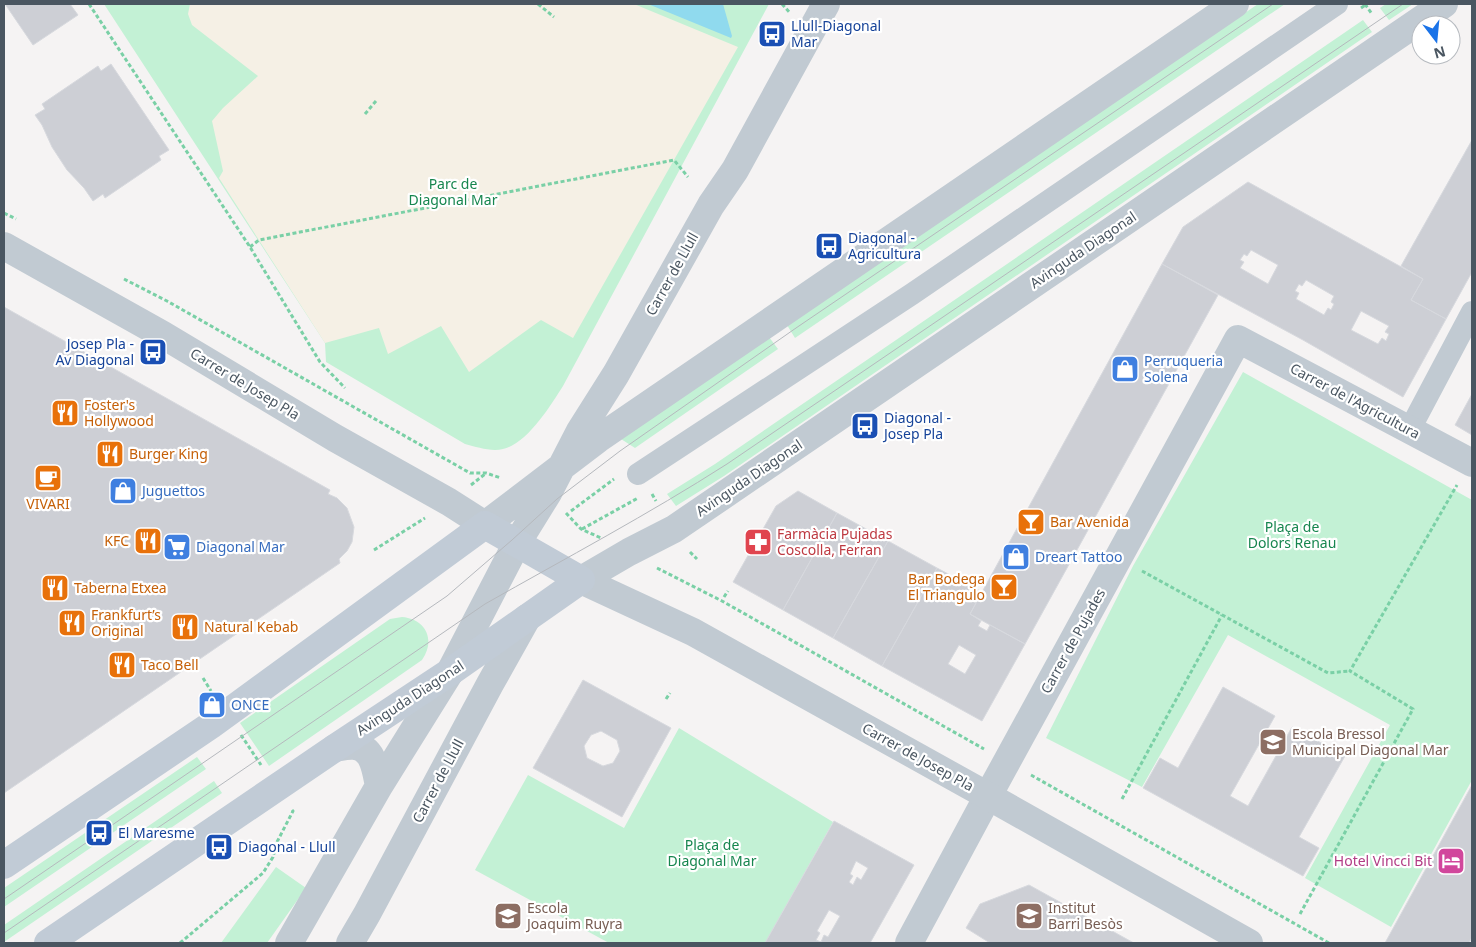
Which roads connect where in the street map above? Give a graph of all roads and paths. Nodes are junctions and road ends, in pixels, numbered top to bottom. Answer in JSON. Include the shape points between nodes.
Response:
{"nodes":[{"id":1,"x":89,"y":4,"type":"edge"},
{"id":2,"x":538,"y":4,"type":"edge"},
{"id":3,"x":826,"y":4,"type":"edge"},
{"id":4,"x":1235,"y":4,"type":"edge"},
{"id":5,"x":1337,"y":4,"type":"edge"},
{"id":6,"x":1365,"y":4,"type":"edge"},
{"id":7,"x":1444,"y":4,"type":"edge"},
{"id":8,"x":1372,"y":14,"type":"dead end"},
{"id":9,"x":554,"y":17,"type":"dead end"},
{"id":10,"x":376,"y":101,"type":"dead end"},
{"id":11,"x":365,"y":114,"type":"dead end"},
{"id":12,"x":688,"y":177,"type":"dead end"},
{"id":13,"x":4,"y":213,"type":"edge"},
{"id":14,"x":21,"y":222,"type":"dead end"},
{"id":15,"x":4,"y":246,"type":"edge"},
{"id":16,"x":250,"y":247,"type":"junction"},
{"id":17,"x":116,"y":275,"type":"dead end"},
{"id":18,"x":1472,"y":312,"type":"edge"},
{"id":19,"x":1238,"y":339,"type":"joint"},
{"id":20,"x":344,"y":388,"type":"dead end"},
{"id":21,"x":1410,"y":429,"type":"junction"},
{"id":22,"x":562,"y":467,"type":"junction"},
{"id":23,"x":1466,"y":472,"type":"edge"},
{"id":24,"x":486,"y":473,"type":"dead end"},
{"id":25,"x":638,"y":474,"type":"dead end"},
{"id":26,"x":566,"y":514,"type":"dead end"},
{"id":27,"x":485,"y":525,"type":"junction"},
{"id":28,"x":581,"y":529,"type":"dead end"},
{"id":29,"x":398,"y":536,"type":"dead end"},
{"id":30,"x":517,"y":543,"type":"junction"},
{"id":31,"x":374,"y":550,"type":"dead end"},
{"id":32,"x":690,"y":552,"type":"dead end"},
{"id":33,"x":697,"y":559,"type":"dead end"},
{"id":34,"x":1141,"y":570,"type":"dead end"},
{"id":35,"x":669,"y":574,"type":"dead end"},
{"id":36,"x":581,"y":580,"type":"junction"},
{"id":37,"x":728,"y":591,"type":"dead end"},
{"id":38,"x":724,"y":597,"type":"dead end"},
{"id":39,"x":1222,"y":615,"type":"junction"},
{"id":40,"x":527,"y":618,"type":"junction"},
{"id":41,"x":1350,"y":671,"type":"junction"},
{"id":42,"x":450,"y":672,"type":"junction"},
{"id":43,"x":203,"y":678,"type":"dead end"},
{"id":44,"x":670,"y":693,"type":"dead end"},
{"id":45,"x":216,"y":698,"type":"dead end"},
{"id":46,"x":666,"y":700,"type":"dead end"},
{"id":47,"x":238,"y":731,"type":"dead end"},
{"id":48,"x":334,"y":748,"type":"junction"},
{"id":49,"x":984,"y":749,"type":"dead end"},
{"id":50,"x":262,"y":767,"type":"dead end"},
{"id":51,"x":1030,"y":775,"type":"dead end"},
{"id":52,"x":379,"y":786,"type":"junction"},
{"id":53,"x":988,"y":796,"type":"junction"},
{"id":54,"x":1122,"y":799,"type":"dead end"},
{"id":55,"x":289,"y":805,"type":"dead end"},
{"id":56,"x":4,"y":865,"type":"edge"},
{"id":57,"x":1300,"y":914,"type":"dead end"},
{"id":58,"x":48,"y":943,"type":"edge"},
{"id":59,"x":180,"y":943,"type":"edge"},
{"id":60,"x":289,"y":943,"type":"edge"},
{"id":61,"x":350,"y":943,"type":"edge"},
{"id":62,"x":909,"y":943,"type":"edge"},
{"id":63,"x":1249,"y":943,"type":"edge"},
{"id":64,"x":1329,"y":943,"type":"edge"}],
"edges":[{"from":1,"to":16,"type":"path"},
{"from":2,"to":9,"type":"path"},
{"from":3,"to":22,"type":"street","name":"Carrer de Llull","via":[[735,170],[711,204]]},
{"from":4,"to":22,"type":"street","via":[[598,439]]},
{"from":5,"to":25,"type":"street","via":[[912,294]]},
{"from":6,"to":8,"type":"path"},
{"from":7,"to":36,"type":"street","name":"Avinguda Diagonal","via":[[674,529]]},
{"from":10,"to":11,"type":"path"},
{"from":12,"to":16,"type":"path","via":[[674,160],[259,240]]},
{"from":13,"to":14,"type":"path"},
{"from":15,"to":27,"type":"street","name":"Carrer de Josep Pla","via":[[163,335]]},
{"from":16,"to":20,"type":"path","via":[[320,362]]},
{"from":17,"to":24,"type":"path","via":[[470,473]]},
{"from":18,"to":21,"type":"street"},
{"from":19,"to":21,"type":"street","name":"Carrer de l'Agricultura"},
{"from":19,"to":53,"type":"street","name":"Carrer de Pujades"},
{"from":21,"to":23,"type":"street","name":"Carrer de l'Agricultura"},
{"from":22,"to":27,"type":"street"},
{"from":22,"to":30,"type":"street","name":"Carrer de Llull"},
{"from":23,"to":41,"type":"path"},
{"from":26,"to":28,"type":"path"},
{"from":27,"to":30,"type":"main road"},
{"from":27,"to":56,"type":"main road","via":[[211,725]]},
{"from":29,"to":31,"type":"path"},
{"from":30,"to":36,"type":"main road"},
{"from":30,"to":42,"type":"street","name":"Carrer de Llull"},
{"from":32,"to":33,"type":"path"},
{"from":34,"to":39,"type":"path"},
{"from":35,"to":49,"type":"path"},
{"from":36,"to":40,"type":"main road","name":"Avinguda Diagonal"},
{"from":36,"to":53,"type":"street","name":"Carrer de Josep Pla","via":[[693,632]]},
{"from":37,"to":38,"type":"path"},
{"from":39,"to":41,"type":"path","via":[[1328,674]]},
{"from":39,"to":54,"type":"path"},
{"from":40,"to":42,"type":"main road","name":"Avinguda Diagonal"},
{"from":40,"to":61,"type":"street","name":"Carrer de Llull"},
{"from":41,"to":57,"type":"path","via":[[1413,709]]},
{"from":42,"to":48,"type":"main road","name":"Avinguda Diagonal"},
{"from":42,"to":52,"type":"street"},
{"from":43,"to":45,"type":"path"},
{"from":44,"to":46,"type":"path"},
{"from":47,"to":50,"type":"path"},
{"from":48,"to":52,"type":"street","via":[[357,746],[370,754]]},
{"from":48,"to":58,"type":"main road","name":"Avinguda Diagonal"},
{"from":51,"to":64,"type":"path"},
{"from":52,"to":60,"type":"street"},
{"from":53,"to":62,"type":"street","name":"Carrer de Pujades"},
{"from":53,"to":63,"type":"street","name":"Carrer de Josep Pla"},
{"from":55,"to":59,"type":"path","via":[[293,811],[263,873]]}]}
